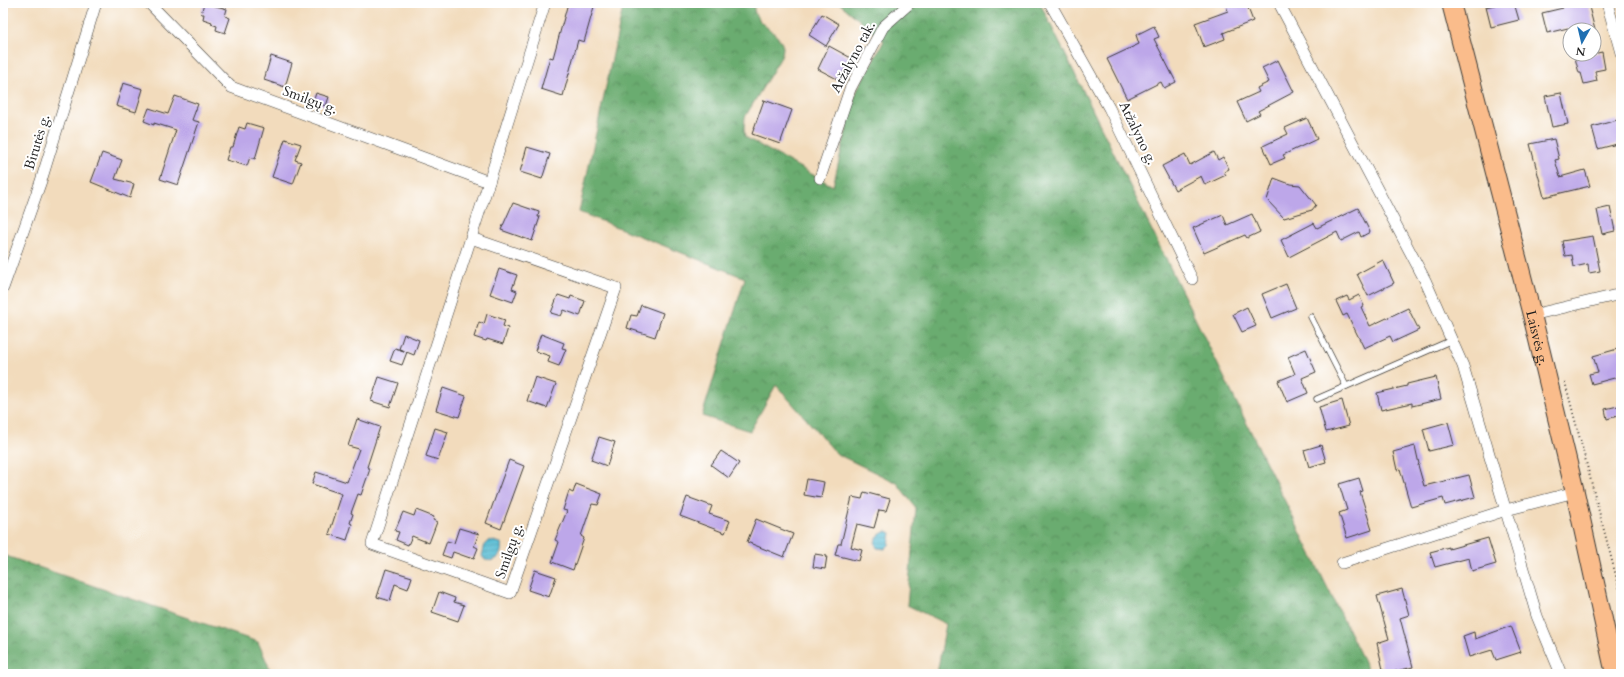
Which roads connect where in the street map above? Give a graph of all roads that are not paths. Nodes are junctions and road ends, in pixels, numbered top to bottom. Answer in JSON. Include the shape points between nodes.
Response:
{"nodes":[{"id":1,"x":96,"y":3,"type":"edge"},
{"id":2,"x":149,"y":3,"type":"edge"},
{"id":3,"x":545,"y":3,"type":"edge"},
{"id":4,"x":910,"y":3,"type":"edge"},
{"id":5,"x":1050,"y":3,"type":"edge"},
{"id":6,"x":1279,"y":3,"type":"edge"},
{"id":7,"x":1451,"y":3,"type":"edge"},
{"id":8,"x":1607,"y":3,"type":"edge"},
{"id":9,"x":1621,"y":53,"type":"edge"},
{"id":10,"x":820,"y":178,"type":"dead end"},
{"id":11,"x":489,"y":182,"type":"junction"},
{"id":12,"x":471,"y":238,"type":"junction"},
{"id":13,"x":1192,"y":280,"type":"dead end"},
{"id":14,"x":3,"y":288,"type":"edge"},
{"id":15,"x":1621,"y":294,"type":"edge"},
{"id":16,"x":1532,"y":315,"type":"junction"},
{"id":17,"x":1311,"y":317,"type":"dead end"},
{"id":18,"x":1452,"y":340,"type":"junction"},
{"id":19,"x":1346,"y":386,"type":"junction"},
{"id":20,"x":1317,"y":399,"type":"dead end"},
{"id":21,"x":1575,"y":492,"type":"junction"},
{"id":22,"x":1506,"y":510,"type":"junction"},
{"id":23,"x":1342,"y":563,"type":"dead end"},
{"id":24,"x":1561,"y":674,"type":"edge"},
{"id":25,"x":1615,"y":674,"type":"edge"}],
"edges":[{"from":1,"to":14,"type":"street","name":"Birutės g.","via":[[41,181]]},
{"from":2,"to":11,"type":"street","name":"Smilgų g.","via":[[231,87]]},
{"from":3,"to":11,"type":"street","name":"Smilgų g."},
{"from":4,"to":10,"type":"street","name":"Atžalyno tak.","via":[[883,27],[850,89]]},
{"from":5,"to":13,"type":"street","name":"Atžalyno g.","via":[[1109,108]]},
{"from":6,"to":18,"type":"street","via":[[1425,280]]},
{"from":7,"to":16,"type":"main road","name":"Laisvės g."},
{"from":8,"to":9,"type":"street"},
{"from":11,"to":12,"type":"street","name":"Smilgų g."},
{"from":12,"to":12,"type":"street","name":"Smilgų g.","via":[[372,544],[510,593],[616,288]]},
{"from":15,"to":16,"type":"street"},
{"from":16,"to":21,"type":"main road","name":"Laisvės g."},
{"from":17,"to":19,"type":"lane"},
{"from":18,"to":19,"type":"lane"},
{"from":18,"to":22,"type":"street","via":[[1463,366]]},
{"from":19,"to":20,"type":"lane"},
{"from":21,"to":22,"type":"street"},
{"from":21,"to":25,"type":"main road","name":"Laisvės g."},
{"from":22,"to":23,"type":"street"},
{"from":22,"to":24,"type":"street","via":[[1537,616]]}]}
